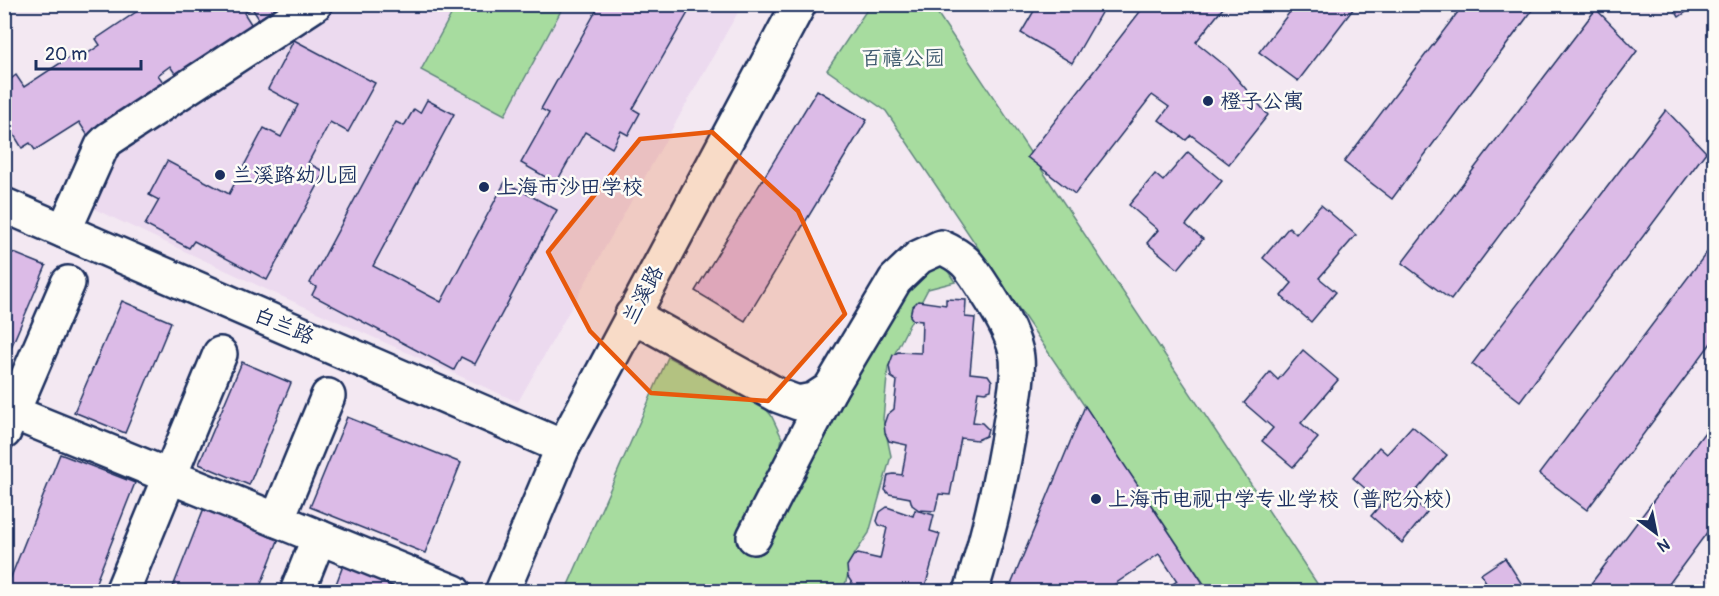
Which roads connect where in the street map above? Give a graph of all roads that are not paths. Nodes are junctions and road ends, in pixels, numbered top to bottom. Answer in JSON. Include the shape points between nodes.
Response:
{"nodes":[{"id":1,"x":315,"y":4,"type":"edge"},
{"id":2,"x":799,"y":4,"type":"edge"},
{"id":3,"x":4,"y":205,"type":"edge"},
{"id":4,"x":64,"y":231,"type":"junction"},
{"id":5,"x":68,"y":283,"type":"dead end"},
{"id":6,"x":633,"y":315,"type":"junction"},
{"id":7,"x":220,"y":354,"type":"dead end"},
{"id":8,"x":830,"y":388,"type":"junction"},
{"id":9,"x":328,"y":396,"type":"dead end"},
{"id":10,"x":779,"y":396,"type":"junction"},
{"id":11,"x":7,"y":418,"type":"edge"},
{"id":12,"x":563,"y":447,"type":"junction"},
{"id":13,"x":799,"y":450,"type":"junction"},
{"id":14,"x":169,"y":477,"type":"junction"},
{"id":15,"x":277,"y":520,"type":"junction"},
{"id":16,"x":319,"y":537,"type":"junction"},
{"id":17,"x":754,"y":537,"type":"dead end"},
{"id":18,"x":122,"y":591,"type":"edge"},
{"id":19,"x":297,"y":591,"type":"edge"},
{"id":20,"x":454,"y":591,"type":"edge"},
{"id":21,"x":502,"y":591,"type":"edge"},
{"id":22,"x":971,"y":591,"type":"edge"}],
"edges":[{"from":1,"to":4,"type":"street","via":[[102,146]]},
{"from":2,"to":6,"type":"street","name":"兰溪路"},
{"from":3,"to":4,"type":"street","name":"白兰路"},
{"from":4,"to":12,"type":"street","name":"白兰路"},
{"from":5,"to":11,"type":"street"},
{"from":6,"to":10,"type":"street"},
{"from":6,"to":12,"type":"street","name":"兰溪路"},
{"from":7,"to":14,"type":"street"},
{"from":8,"to":10,"type":"street","via":[[813,400],[798,404]]},
{"from":8,"to":13,"type":"street"},
{"from":8,"to":22,"type":"street","via":[[895,280],[919,257],[941,247],[966,262],[1010,332],[1017,355],[1004,465]]},
{"from":9,"to":15,"type":"street"},
{"from":10,"to":13,"type":"street","via":[[801,421]]},
{"from":11,"to":14,"type":"street"},
{"from":12,"to":21,"type":"street","name":"兰溪路"},
{"from":13,"to":17,"type":"street"},
{"from":14,"to":15,"type":"street"},
{"from":14,"to":18,"type":"street"},
{"from":15,"to":16,"type":"street"},
{"from":16,"to":19,"type":"street"},
{"from":16,"to":20,"type":"street"}]}
